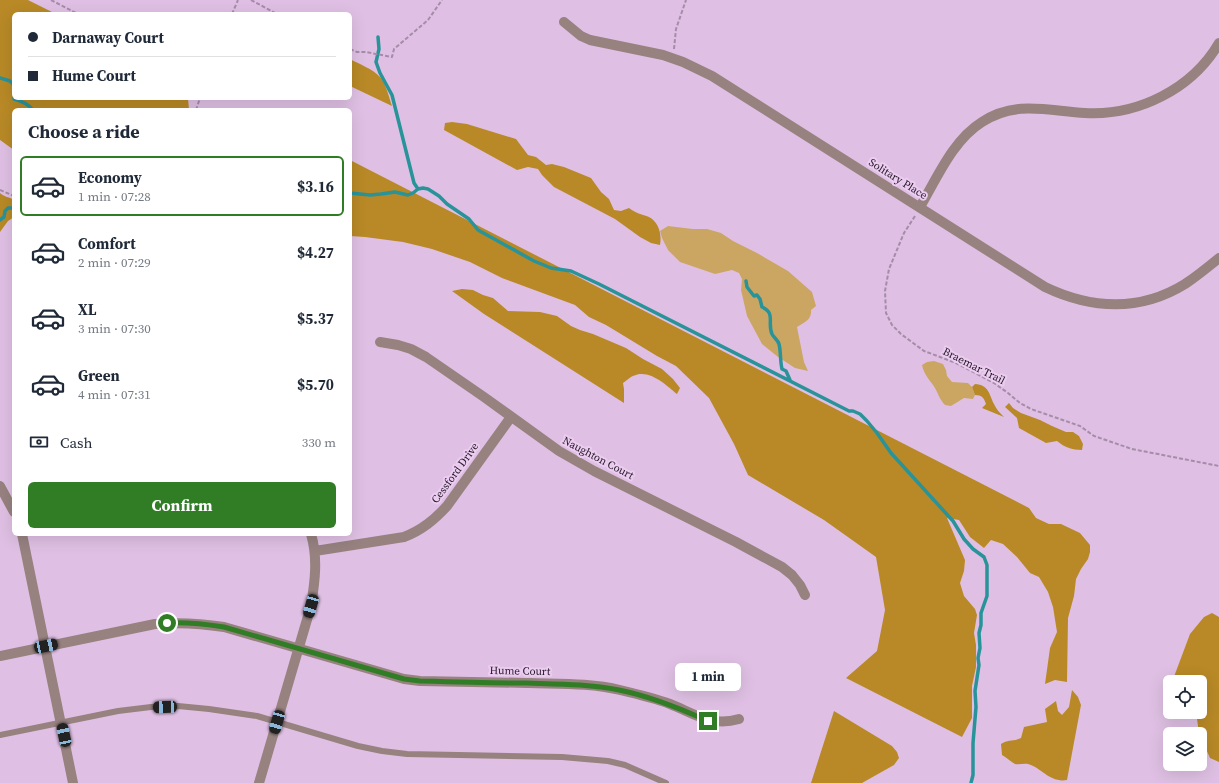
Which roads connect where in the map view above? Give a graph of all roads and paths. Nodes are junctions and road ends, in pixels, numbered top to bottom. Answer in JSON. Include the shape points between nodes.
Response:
{"nodes":[{"id":1,"x":51,"y":0,"type":"edge"},
{"id":2,"x":238,"y":0,"type":"edge"},
{"id":3,"x":251,"y":0,"type":"edge"},
{"id":4,"x":442,"y":0,"type":"edge"},
{"id":5,"x":686,"y":0,"type":"edge"},
{"id":6,"x":74,"y":12,"type":"edge"},
{"id":7,"x":233,"y":12,"type":"edge"},
{"id":8,"x":273,"y":12,"type":"edge"},
{"id":9,"x":564,"y":22,"type":"dead end"},
{"id":10,"x":1219,"y":43,"type":"edge"},
{"id":11,"x":352,"y":50,"type":"edge"},
{"id":12,"x":674,"y":58,"type":"junction"},
{"id":13,"x":0,"y":190,"type":"edge"},
{"id":14,"x":12,"y":195,"type":"edge"},
{"id":15,"x":920,"y":207,"type":"junction"},
{"id":16,"x":1219,"y":258,"type":"edge"},
{"id":17,"x":380,"y":342,"type":"dead end"},
{"id":18,"x":511,"y":417,"type":"junction"},
{"id":19,"x":1219,"y":466,"type":"edge"},
{"id":20,"x":0,"y":486,"type":"edge"},
{"id":21,"x":12,"y":507,"type":"edge"},
{"id":22,"x":22,"y":536,"type":"edge"},
{"id":23,"x":311,"y":536,"type":"edge"},
{"id":24,"x":315,"y":551,"type":"junction"},
{"id":25,"x":805,"y":594,"type":"dead end"},
{"id":26,"x":46,"y":646,"type":"junction"},
{"id":27,"x":298,"y":649,"type":"junction"},
{"id":28,"x":0,"y":656,"type":"edge"},
{"id":29,"x":739,"y":719,"type":"dead end"},
{"id":30,"x":277,"y":722,"type":"junction"},
{"id":31,"x":61,"y":723,"type":"junction"},
{"id":32,"x":0,"y":735,"type":"edge"},
{"id":33,"x":74,"y":783,"type":"edge"},
{"id":34,"x":260,"y":783,"type":"edge"},
{"id":35,"x":666,"y":783,"type":"edge"}],
"edges":[{"from":1,"to":6,"type":"path"},
{"from":2,"to":7,"type":"path"},
{"from":3,"to":8,"type":"path"},
{"from":4,"to":11,"type":"path","via":[[428,20],[394,49],[392,57]]},
{"from":5,"to":12,"type":"path","via":[[676,29]]},
{"from":9,"to":12,"type":"street","name":"Solitary Place","via":[[590,40]]},
{"from":10,"to":15,"type":"street","via":[[1206,61],[1179,86],[1129,109],[1088,114],[1027,108],[1008,111],[981,122],[955,148]]},
{"from":12,"to":15,"type":"street","name":"Solitary Place","via":[[721,81]]},
{"from":13,"to":14,"type":"path"},
{"from":15,"to":16,"type":"street","name":"Solitary Place","via":[[1045,286],[1078,300],[1097,304],[1132,303],[1168,293],[1185,284]]},
{"from":15,"to":19,"type":"path","name":"Braemar Trail","via":[[904,233],[889,269],[885,291],[886,313],[892,325],[901,334],[924,351],[956,363],[994,383],[1031,409],[1080,426],[1094,436],[1132,449]]},
{"from":17,"to":18,"type":"street","name":"Naughton Court","via":[[411,349],[426,357]]},
{"from":18,"to":24,"type":"street","name":"Cessford Drive","via":[[447,506],[428,525],[404,536]]},
{"from":18,"to":25,"type":"street","name":"Naughton Court","via":[[559,451],[594,471],[782,567],[792,575]]},
{"from":20,"to":21,"type":"street"},
{"from":22,"to":26,"type":"street"},
{"from":23,"to":24,"type":"street"},
{"from":24,"to":27,"type":"street","via":[[316,580]]},
{"from":26,"to":27,"type":"street","name":"Hume Court","via":[[155,624],[178,622],[224,627]]},
{"from":26,"to":28,"type":"street","name":"Hume Court"},
{"from":26,"to":31,"type":"street"},
{"from":27,"to":29,"type":"street","name":"Hume Court","via":[[404,679],[589,685],[646,697],[708,721],[730,722]]},
{"from":27,"to":30,"type":"street"},
{"from":30,"to":31,"type":"lane","via":[[250,715],[178,706],[118,711]]},
{"from":30,"to":34,"type":"street"},
{"from":30,"to":35,"type":"lane","via":[[358,746],[407,754],[562,757],[608,761],[626,765]]},
{"from":31,"to":32,"type":"lane"},
{"from":31,"to":33,"type":"street"}]}
